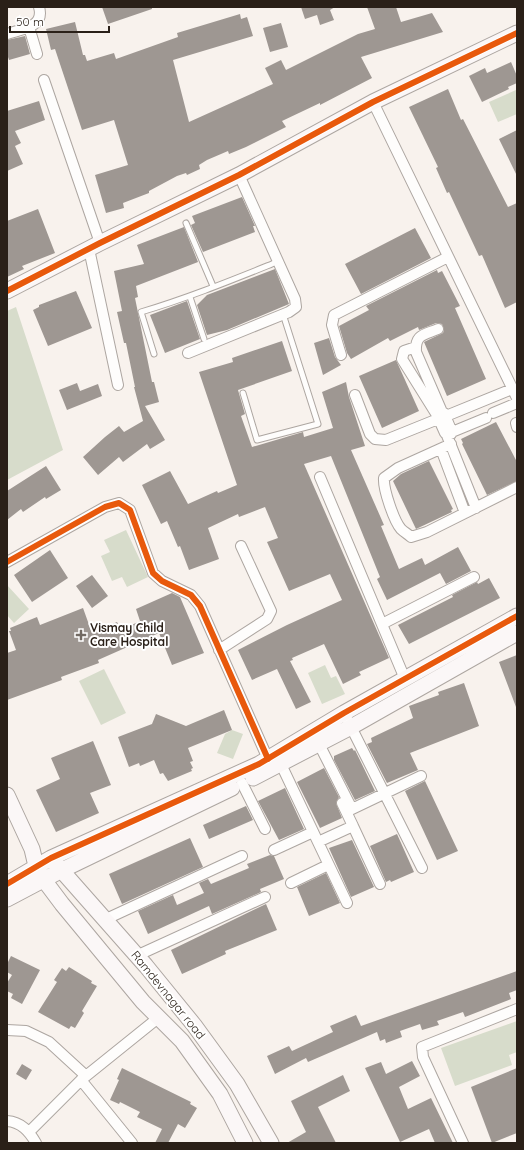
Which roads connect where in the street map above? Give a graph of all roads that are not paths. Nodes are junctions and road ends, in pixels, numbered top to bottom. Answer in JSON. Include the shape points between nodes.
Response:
{"nodes":[{"id":1,"x":39,"y":7,"type":"edge"},
{"id":2,"x":29,"y":27,"type":"junction"},
{"id":3,"x":517,"y":33,"type":"edge"},
{"id":4,"x":7,"y":34,"type":"edge"},
{"id":5,"x":37,"y":54,"type":"dead end"},
{"id":6,"x":44,"y":80,"type":"dead end"},
{"id":7,"x":373,"y":102,"type":"junction"},
{"id":8,"x":239,"y":175,"type":"junction"},
{"id":9,"x":186,"y":223,"type":"dead end"},
{"id":10,"x":94,"y":246,"type":"junction"},
{"id":11,"x":448,"y":257,"type":"junction"},
{"id":12,"x":278,"y":262,"type":"junction"},
{"id":13,"x":213,"y":286,"type":"junction"},
{"id":14,"x":7,"y":292,"type":"edge"},
{"id":15,"x":190,"y":298,"type":"junction"},
{"id":16,"x":283,"y":314,"type":"junction"},
{"id":17,"x":438,"y":329,"type":"dead end"},
{"id":18,"x":204,"y":339,"type":"dead end"},
{"id":19,"x":416,"y":347,"type":"junction"},
{"id":20,"x":188,"y":353,"type":"dead end"},
{"id":21,"x":154,"y":354,"type":"dead end"},
{"id":22,"x":341,"y":355,"type":"dead end"},
{"id":23,"x":118,"y":384,"type":"dead end"},
{"id":24,"x":512,"y":389,"type":"junction"},
{"id":25,"x":243,"y":393,"type":"dead end"},
{"id":26,"x":355,"y":395,"type":"dead end"},
{"id":27,"x":517,"y":398,"type":"edge"},
{"id":28,"x":517,"y":404,"type":"edge"},
{"id":29,"x":441,"y":416,"type":"junction"},
{"id":30,"x":449,"y":433,"type":"junction"},
{"id":31,"x":451,"y":444,"type":"junction"},
{"id":32,"x":441,"y":449,"type":"junction"},
{"id":33,"x":320,"y":477,"type":"dead end"},
{"id":34,"x":517,"y":487,"type":"edge"},
{"id":35,"x":476,"y":508,"type":"junction"},
{"id":36,"x":465,"y":513,"type":"junction"},
{"id":37,"x":241,"y":546,"type":"dead end"},
{"id":38,"x":7,"y":562,"type":"edge"},
{"id":39,"x":474,"y":577,"type":"dead end"},
{"id":40,"x":517,"y":616,"type":"edge"},
{"id":41,"x":382,"y":624,"type":"junction"},
{"id":42,"x":517,"y":633,"type":"edge"},
{"id":43,"x":219,"y":650,"type":"junction"},
{"id":44,"x":405,"y":679,"type":"junction"},
{"id":45,"x":344,"y":713,"type":"junction"},
{"id":46,"x":351,"y":727,"type":"junction"},
{"id":47,"x":318,"y":745,"type":"junction"},
{"id":48,"x":275,"y":759,"type":"junction"},
{"id":49,"x":421,"y":776,"type":"dead end"},
{"id":50,"x":242,"y":783,"type":"junction"},
{"id":51,"x":384,"y":793,"type":"junction"},
{"id":52,"x":7,"y":795,"type":"edge"},
{"id":53,"x":353,"y":826,"type":"junction"},
{"id":54,"x":265,"y":829,"type":"dead end"},
{"id":55,"x":313,"y":832,"type":"junction"},
{"id":56,"x":318,"y":842,"type":"junction"},
{"id":57,"x":32,"y":849,"type":"junction"},
{"id":58,"x":274,"y":850,"type":"dead end"},
{"id":59,"x":242,"y":856,"type":"dead end"},
{"id":60,"x":51,"y":858,"type":"junction"},
{"id":61,"x":328,"y":865,"type":"junction"},
{"id":62,"x":36,"y":866,"type":"junction"},
{"id":63,"x":422,"y":868,"type":"dead end"},
{"id":64,"x":60,"y":871,"type":"junction"},
{"id":65,"x":44,"y":880,"type":"junction"},
{"id":66,"x":291,"y":883,"type":"dead end"},
{"id":67,"x":7,"y":884,"type":"edge"},
{"id":68,"x":380,"y":884,"type":"dead end"},
{"id":69,"x":265,"y":897,"type":"dead end"},
{"id":70,"x":7,"y":899,"type":"edge"},
{"id":71,"x":347,"y":903,"type":"dead end"},
{"id":72,"x":104,"y":920,"type":"junction"},
{"id":73,"x":136,"y":956,"type":"junction"},
{"id":74,"x":517,"y":1009,"type":"edge"},
{"id":75,"x":158,"y":1018,"type":"junction"},
{"id":76,"x":7,"y":1030,"type":"edge"},
{"id":77,"x":84,"y":1078,"type":"junction"},
{"id":78,"x":7,"y":1121,"type":"edge"},
{"id":79,"x":29,"y":1132,"type":"junction"},
{"id":80,"x":36,"y":1143,"type":"edge"},
{"id":81,"x":132,"y":1143,"type":"edge"},
{"id":82,"x":246,"y":1143,"type":"edge"},
{"id":83,"x":271,"y":1143,"type":"edge"},
{"id":84,"x":464,"y":1143,"type":"edge"}],
"edges":[{"from":1,"to":2,"type":"street","via":[[41,17],[38,23]]},
{"from":2,"to":4,"type":"street"},
{"from":2,"to":5,"type":"street"},
{"from":3,"to":7,"type":"street"},
{"from":6,"to":10,"type":"street"},
{"from":7,"to":8,"type":"street"},
{"from":7,"to":11,"type":"street"},
{"from":8,"to":10,"type":"street"},
{"from":8,"to":12,"type":"street"},
{"from":9,"to":13,"type":"lane"},
{"from":10,"to":14,"type":"street"},
{"from":10,"to":23,"type":"street"},
{"from":11,"to":22,"type":"street","via":[[334,316],[332,325]]},
{"from":11,"to":24,"type":"street"},
{"from":12,"to":13,"type":"lane"},
{"from":12,"to":16,"type":"street","via":[[296,303],[292,310]]},
{"from":13,"to":15,"type":"lane"},
{"from":15,"to":18,"type":"lane"},
{"from":15,"to":21,"type":"lane","via":[[142,312]]},
{"from":16,"to":20,"type":"street"},
{"from":16,"to":25,"type":"lane","via":[[318,424],[257,440]]},
{"from":17,"to":19,"type":"street","via":[[420,336]]},
{"from":19,"to":29,"type":"street"},
{"from":19,"to":29,"type":"street","via":[[404,351],[402,359]]},
{"from":24,"to":27,"type":"street"},
{"from":24,"to":29,"type":"street"},
{"from":26,"to":29,"type":"street","via":[[370,434],[375,439],[386,440]]},
{"from":28,"to":30,"type":"street"},
{"from":29,"to":30,"type":"street"},
{"from":30,"to":31,"type":"street"},
{"from":31,"to":32,"type":"street"},
{"from":31,"to":35,"type":"street"},
{"from":32,"to":36,"type":"street"},
{"from":32,"to":36,"type":"street","via":[[398,468],[384,478],[386,494],[400,528],[411,537]]},
{"from":33,"to":41,"type":"street"},
{"from":34,"to":35,"type":"street"},
{"from":35,"to":36,"type":"street"},
{"from":37,"to":43,"type":"street","via":[[271,611],[267,619]]},
{"from":38,"to":43,"type":"street","via":[[105,507],[119,503],[130,510],[154,574],[162,581],[191,595],[200,606]]},
{"from":39,"to":41,"type":"street"},
{"from":40,"to":44,"type":"street"},
{"from":41,"to":44,"type":"street"},
{"from":42,"to":46,"type":"street"},
{"from":43,"to":48,"type":"street"},
{"from":44,"to":45,"type":"street"},
{"from":45,"to":46,"type":"street"},
{"from":45,"to":48,"type":"street"},
{"from":46,"to":47,"type":"street"},
{"from":46,"to":51,"type":"street"},
{"from":47,"to":48,"type":"street"},
{"from":47,"to":51,"type":"street","via":[[352,809]]},
{"from":47,"to":53,"type":"street"},
{"from":48,"to":50,"type":"street"},
{"from":48,"to":55,"type":"street"},
{"from":48,"to":60,"type":"street"},
{"from":49,"to":51,"type":"street"},
{"from":50,"to":54,"type":"street"},
{"from":50,"to":64,"type":"street"},
{"from":51,"to":63,"type":"street"},
{"from":52,"to":57,"type":"street","name":"Ramdevnagar road"},
{"from":53,"to":56,"type":"street"},
{"from":53,"to":68,"type":"street"},
{"from":55,"to":56,"type":"street"},
{"from":55,"to":58,"type":"street"},
{"from":56,"to":61,"type":"street"},
{"from":57,"to":60,"type":"street"},
{"from":57,"to":62,"type":"street","name":"Ramdevnagar road"},
{"from":59,"to":72,"type":"street"},
{"from":60,"to":62,"type":"street"},
{"from":60,"to":64,"type":"street","name":"Ramdevnagar road"},
{"from":61,"to":66,"type":"street"},
{"from":61,"to":71,"type":"street"},
{"from":62,"to":65,"type":"street","name":"Ramdevnagar road"},
{"from":62,"to":67,"type":"street"},
{"from":64,"to":65,"type":"street"},
{"from":64,"to":72,"type":"street","name":"Ramdevnagar road"},
{"from":65,"to":70,"type":"street"},
{"from":65,"to":75,"type":"street","name":"Ramdevnagar road"},
{"from":69,"to":73,"type":"street"},
{"from":72,"to":73,"type":"street","name":"Ramdevnagar road"},
{"from":73,"to":83,"type":"street","name":"Ramdevnagar road","via":[[194,1025],[238,1084]]},
{"from":74,"to":84,"type":"street","via":[[422,1047],[423,1057]]},
{"from":75,"to":77,"type":"street"},
{"from":75,"to":82,"type":"street","name":"Ramdevnagar road","via":[[182,1041],[220,1094]]},
{"from":76,"to":77,"type":"street","via":[[26,1031],[49,1042]]},
{"from":77,"to":79,"type":"street"},
{"from":77,"to":81,"type":"street"},
{"from":78,"to":79,"type":"street","via":[[16,1122]]},
{"from":79,"to":80,"type":"street"}]}
